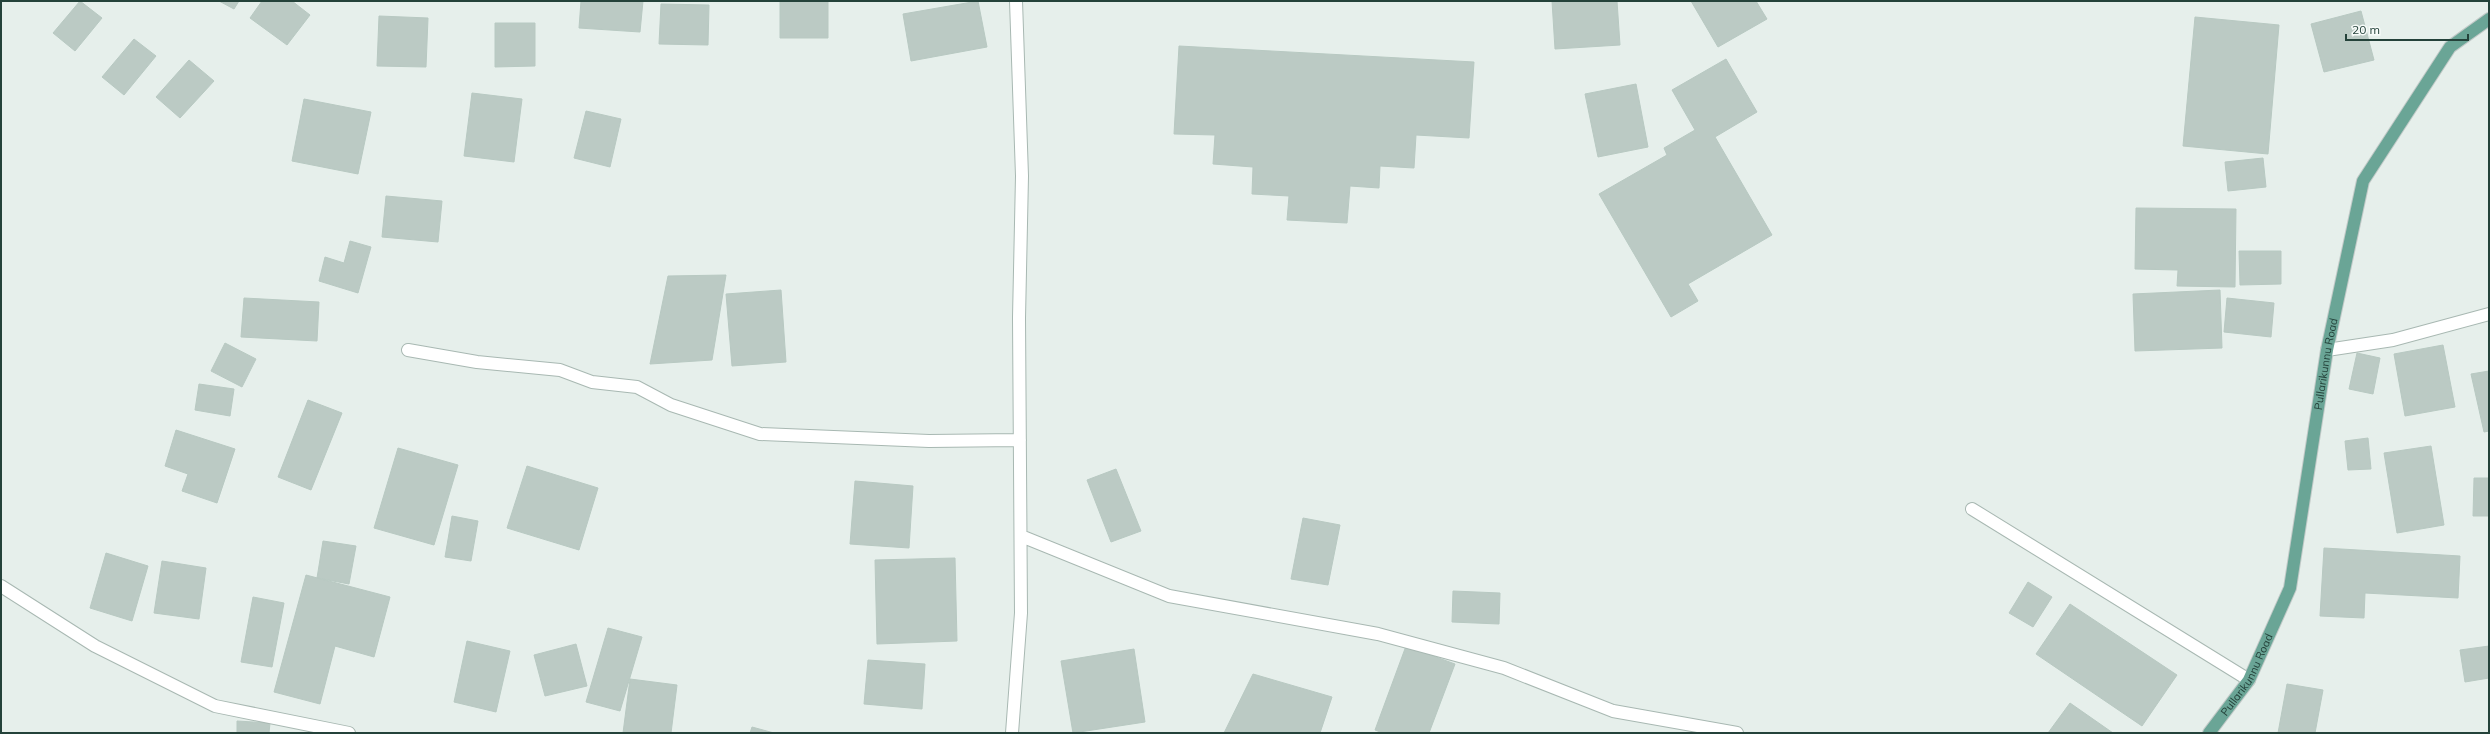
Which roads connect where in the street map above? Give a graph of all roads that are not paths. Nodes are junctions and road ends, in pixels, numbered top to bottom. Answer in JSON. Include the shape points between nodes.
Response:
{"nodes":[{"id":1,"x":1016,"y":1,"type":"edge"},
{"id":2,"x":2489,"y":19,"type":"edge"},
{"id":3,"x":2489,"y":314,"type":"edge"},
{"id":4,"x":408,"y":350,"type":"dead end"},
{"id":5,"x":2327,"y":350,"type":"junction"},
{"id":6,"x":1020,"y":440,"type":"junction"},
{"id":7,"x":1972,"y":509,"type":"dead end"},
{"id":8,"x":1021,"y":536,"type":"junction"},
{"id":9,"x":1,"y":586,"type":"edge"},
{"id":10,"x":2248,"y":680,"type":"junction"},
{"id":11,"x":348,"y":733,"type":"edge"},
{"id":12,"x":1012,"y":733,"type":"edge"},
{"id":13,"x":1737,"y":733,"type":"edge"},
{"id":14,"x":2209,"y":733,"type":"edge"}],
"edges":[{"from":1,"to":6,"type":"street","via":[[1022,176]]},
{"from":2,"to":5,"type":"main road","name":"Pullarikunnu Road","via":[[2450,48],[2363,181]]},
{"from":3,"to":5,"type":"street","via":[[2393,340]]},
{"from":4,"to":6,"type":"street","via":[[477,362],[560,370],[592,382],[637,387],[671,405],[760,434],[929,441]]},
{"from":5,"to":10,"type":"main road","name":"Pullarikunnu Road","via":[[2290,588]]},
{"from":6,"to":8,"type":"street"},
{"from":7,"to":10,"type":"street"},
{"from":8,"to":12,"type":"street","via":[[1022,612]]},
{"from":8,"to":13,"type":"street","via":[[1169,596],[1378,634],[1504,668],[1613,710]]},
{"from":9,"to":11,"type":"street","via":[[95,646],[215,706]]},
{"from":10,"to":14,"type":"main road","name":"Pullarikunnu Road"}]}
